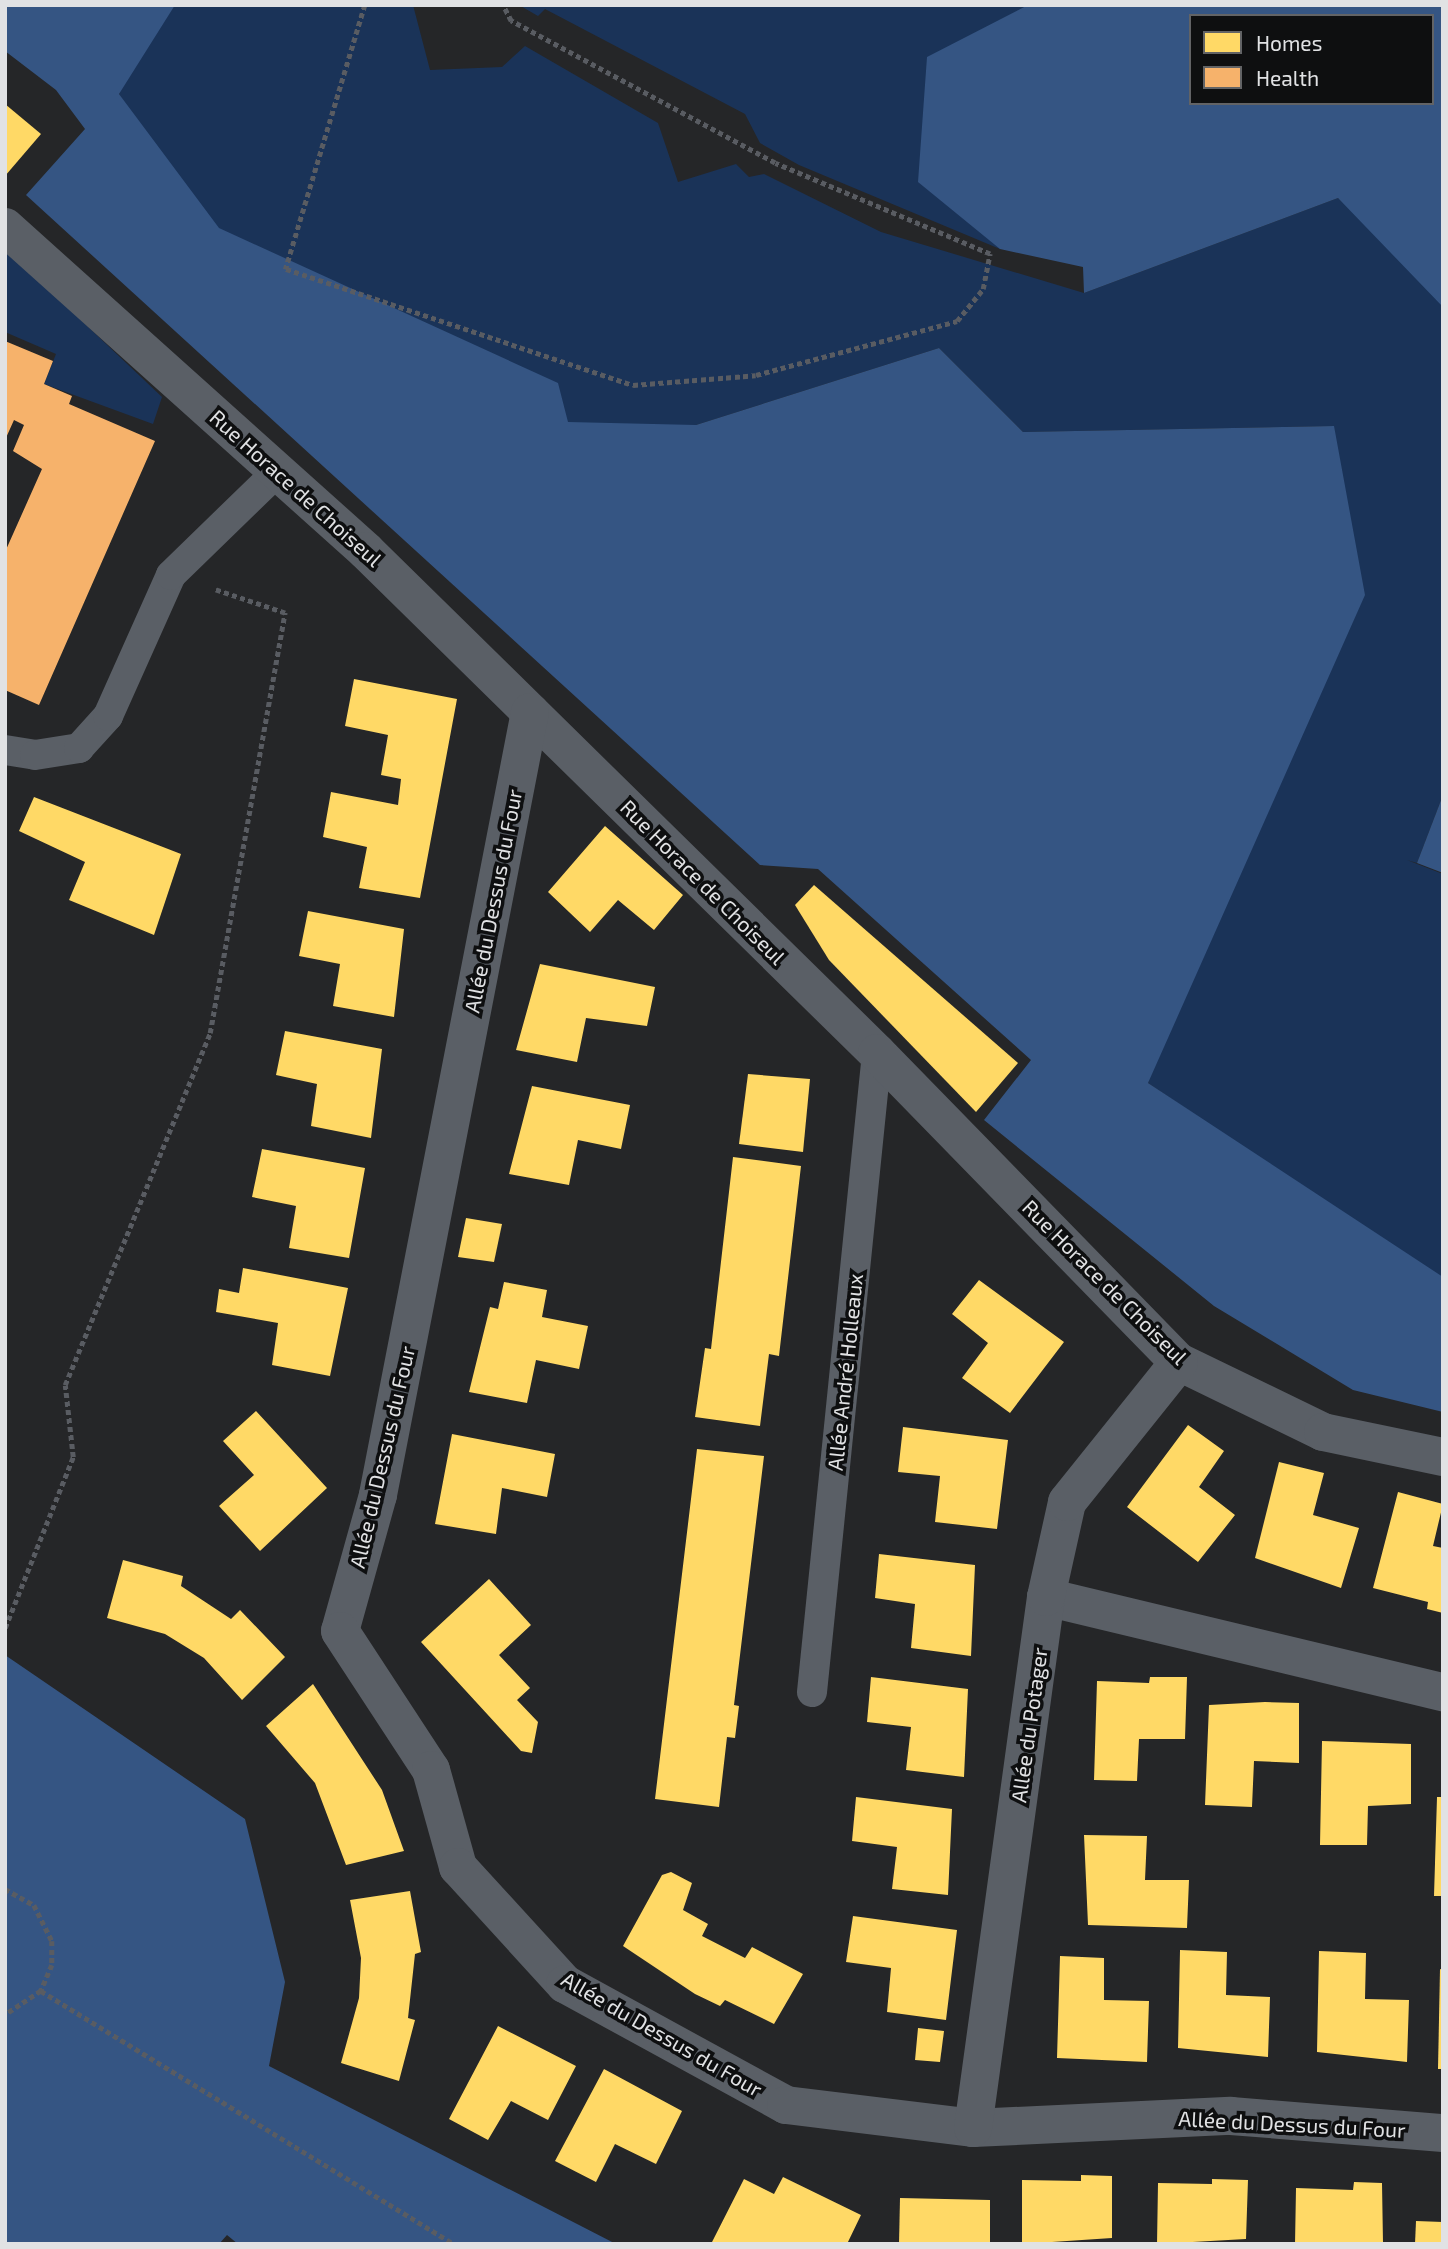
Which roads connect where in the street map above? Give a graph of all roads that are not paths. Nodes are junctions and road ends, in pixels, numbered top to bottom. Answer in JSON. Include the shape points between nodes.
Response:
{"nodes":[{"id":1,"x":5,"y":226,"type":"edge"},
{"id":2,"x":278,"y":471,"type":"junction"},
{"id":3,"x":530,"y":712,"type":"junction"},
{"id":4,"x":5,"y":750,"type":"edge"},
{"id":5,"x":877,"y":1053,"type":"junction"},
{"id":6,"x":1180,"y":1362,"type":"junction"},
{"id":7,"x":1443,"y":1457,"type":"edge"},
{"id":8,"x":1046,"y":1597,"type":"junction"},
{"id":9,"x":812,"y":1692,"type":"dead end"},
{"id":10,"x":1443,"y":1692,"type":"edge"},
{"id":11,"x":973,"y":2128,"type":"junction"},
{"id":12,"x":1443,"y":2133,"type":"edge"}],
"edges":[{"from":1,"to":2,"type":"street","name":"Rue Horace de Choiseul"},
{"from":2,"to":3,"type":"street","name":"Rue Horace de Choiseul"},
{"from":2,"to":4,"type":"lane","via":[[171,575],[108,716],[79,748],[35,755]]},
{"from":3,"to":5,"type":"street","name":"Rue Horace de Choiseul"},
{"from":3,"to":11,"type":"street","name":"Allée du Dessus du Four","via":[[378,1495],[340,1632],[431,1770],[458,1867],[565,1984],[786,2105]]},
{"from":5,"to":6,"type":"street","name":"Rue Horace de Choiseul"},
{"from":5,"to":9,"type":"lane","name":"Allée André Holleaux"},
{"from":6,"to":7,"type":"street","name":"Rue Horace de Choiseul","via":[[1323,1432]]},
{"from":6,"to":8,"type":"street","name":"Allée du Potager","via":[[1067,1502]]},
{"from":8,"to":10,"type":"street"},
{"from":8,"to":11,"type":"street","name":"Allée du Potager"},
{"from":11,"to":12,"type":"street","name":"Allée du Dessus du Four","via":[[1230,2116]]}]}
